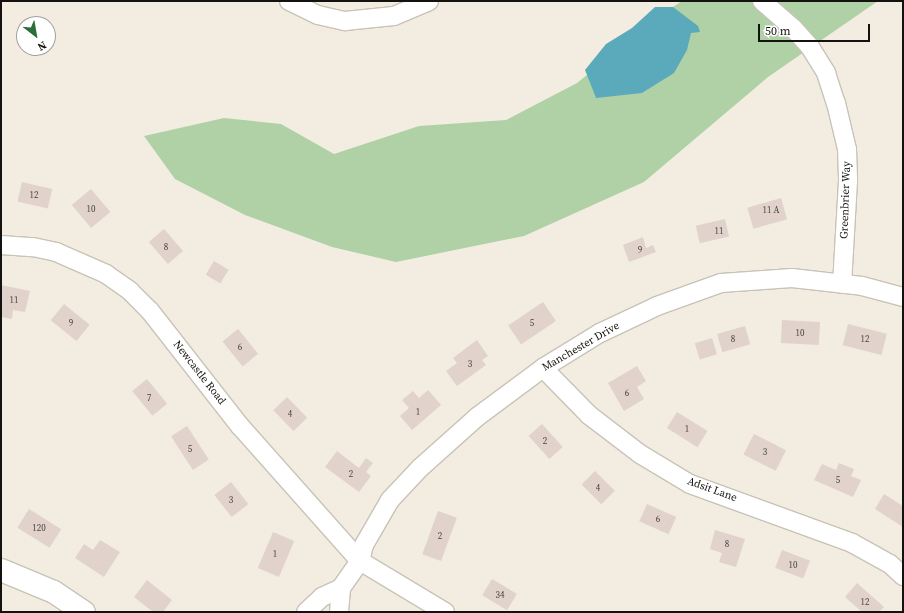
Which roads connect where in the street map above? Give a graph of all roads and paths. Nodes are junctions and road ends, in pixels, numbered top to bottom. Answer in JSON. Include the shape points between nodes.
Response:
{"nodes":[{"id":1,"x":289,"y":1,"type":"edge"},
{"id":2,"x":430,"y":1,"type":"edge"},
{"id":3,"x":762,"y":1,"type":"edge"},
{"id":4,"x":1,"y":245,"type":"edge"},
{"id":5,"x":842,"y":284,"type":"junction"},
{"id":6,"x":903,"y":297,"type":"edge"},
{"id":7,"x":543,"y":368,"type":"junction"},
{"id":8,"x":360,"y":561,"type":"junction"},
{"id":9,"x":1,"y":570,"type":"edge"},
{"id":10,"x":903,"y":576,"type":"edge"},
{"id":11,"x":341,"y":588,"type":"junction"},
{"id":12,"x":84,"y":612,"type":"edge"},
{"id":13,"x":306,"y":612,"type":"edge"},
{"id":14,"x":339,"y":612,"type":"edge"},
{"id":15,"x":446,"y":612,"type":"edge"}],
"edges":[{"from":1,"to":2,"type":"street","via":[[318,15],[345,21],[394,16]]},
{"from":3,"to":5,"type":"street","name":"Greenbrier Way","via":[[793,28],[810,48],[826,73],[836,103],[847,149],[848,181]]},
{"from":4,"to":8,"type":"street","name":"Newcastle Road","via":[[33,247],[56,252],[106,274],[130,291],[150,311],[240,426]]},
{"from":5,"to":6,"type":"street","name":"Manchester Drive","via":[[862,286]]},
{"from":5,"to":7,"type":"street","name":"Manchester Drive","via":[[792,278],[721,283],[657,306],[600,333]]},
{"from":7,"to":8,"type":"street","name":"Manchester Drive","via":[[477,417],[420,468],[390,500],[364,545]]},
{"from":7,"to":10,"type":"street","name":"Adsit Lane","via":[[589,415],[640,454],[690,484],[852,543],[890,564]]},
{"from":8,"to":11,"type":"street","name":"Manchester Drive"},
{"from":8,"to":15,"type":"street"},
{"from":9,"to":12,"type":"street","via":[[54,592]]},
{"from":11,"to":13,"type":"street","name":"Manchester Drive","via":[[322,597]]},
{"from":11,"to":14,"type":"street"}]}
